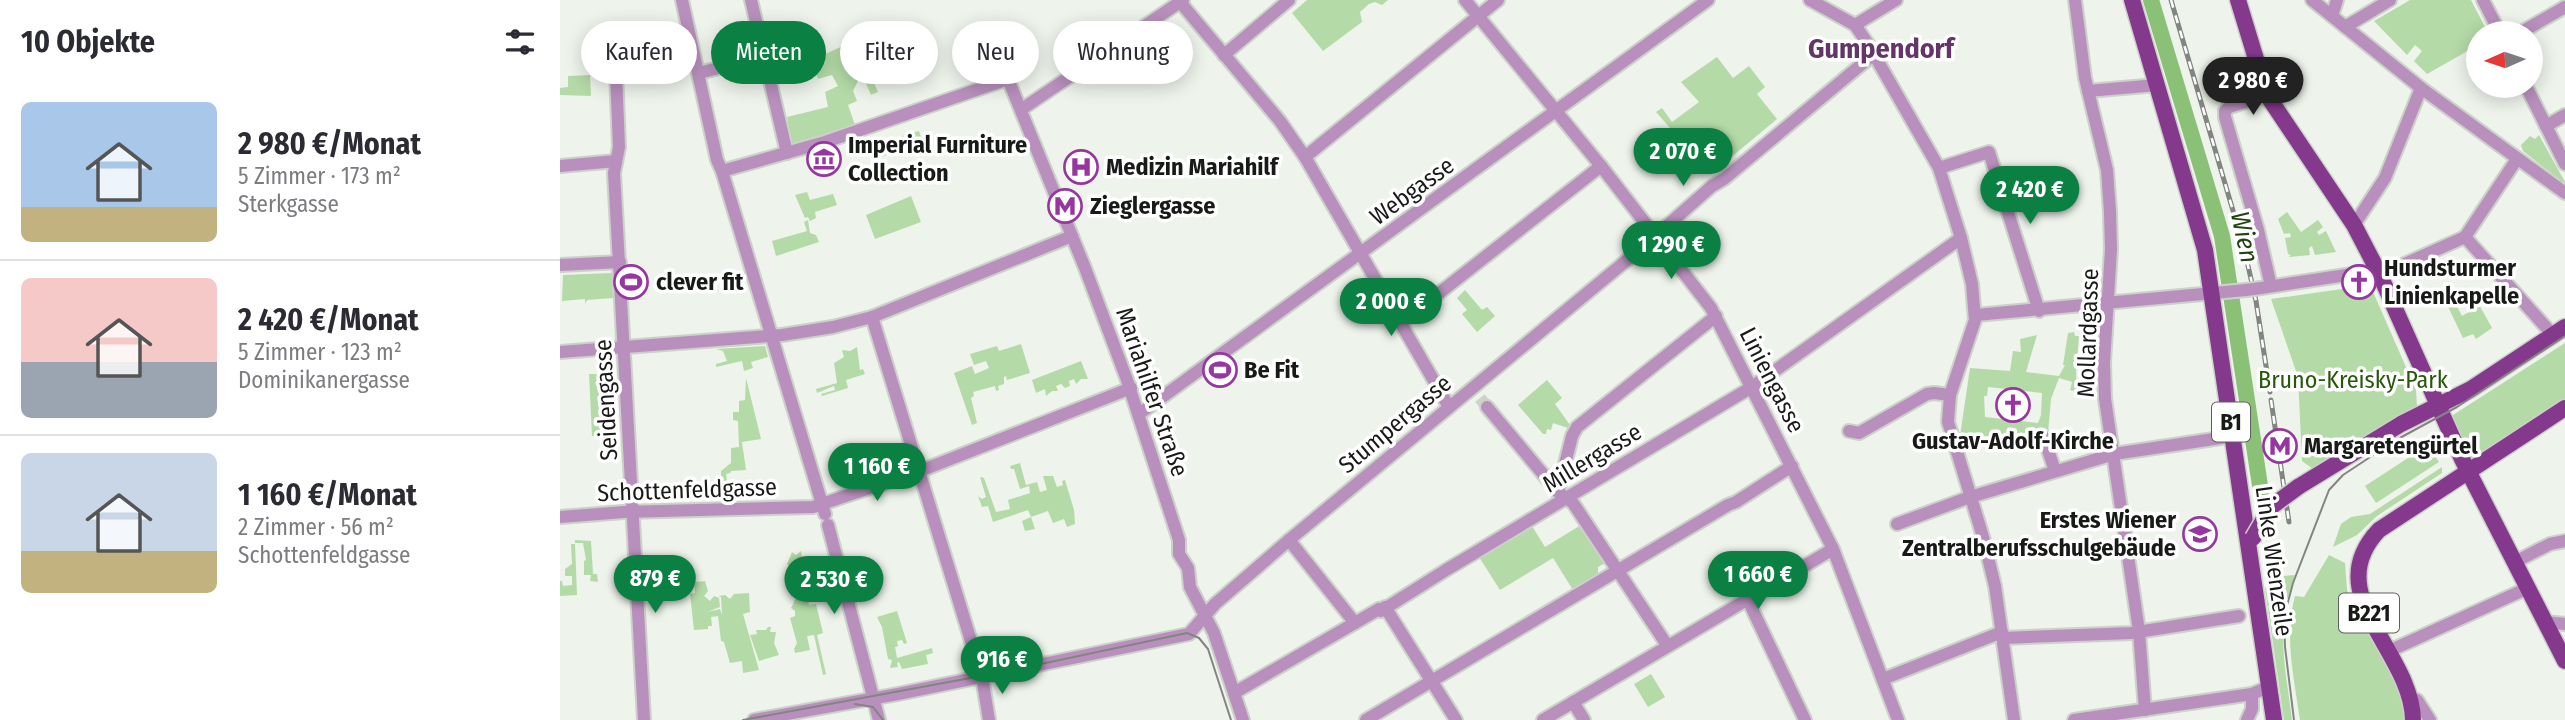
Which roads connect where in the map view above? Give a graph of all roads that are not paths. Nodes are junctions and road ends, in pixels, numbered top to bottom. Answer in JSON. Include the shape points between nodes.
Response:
{"nodes":[{"id":1,"x":682,"y":0,"type":"edge"},
{"id":2,"x":751,"y":0,"type":"edge"},
{"id":3,"x":1465,"y":0,"type":"edge"},
{"id":4,"x":1498,"y":0,"type":"edge"},
{"id":5,"x":1708,"y":0,"type":"edge"},
{"id":6,"x":1810,"y":0,"type":"edge"},
{"id":7,"x":1896,"y":0,"type":"edge"},
{"id":8,"x":2075,"y":0,"type":"edge"},
{"id":9,"x":2132,"y":0,"type":"edge"},
{"id":10,"x":2238,"y":0,"type":"edge"},
{"id":11,"x":2312,"y":0,"type":"edge"},
{"id":12,"x":2337,"y":0,"type":"edge"},
{"id":13,"x":2390,"y":0,"type":"edge"},
{"id":14,"x":2483,"y":0,"type":"edge"},
{"id":15,"x":1181,"y":1,"type":"edge"},
{"id":16,"x":1285,"y":3,"type":"edge"},
{"id":17,"x":2565,"y":7,"type":"edge"},
{"id":18,"x":2332,"y":16,"type":"junction"},
{"id":19,"x":1478,"y":17,"type":"junction"},
{"id":20,"x":756,"y":21,"type":"edge"},
{"id":21,"x":2494,"y":21,"type":"edge"},
{"id":22,"x":2541,"y":21,"type":"edge"},
{"id":23,"x":1855,"y":25,"type":"junction"},
{"id":24,"x":2345,"y":27,"type":"junction"},
{"id":25,"x":1874,"y":54,"type":"junction"},
{"id":26,"x":1224,"y":55,"type":"junction"},
{"id":27,"x":711,"y":70,"type":"edge"},
{"id":28,"x":699,"y":73,"type":"junction"},
{"id":29,"x":616,"y":84,"type":"edge"},
{"id":30,"x":771,"y":84,"type":"edge"},
{"id":31,"x":2157,"y":85,"type":"junction"},
{"id":32,"x":2421,"y":88,"type":"junction"},
{"id":33,"x":2088,"y":91,"type":"junction"},
{"id":34,"x":2267,"y":95,"type":"junction"},
{"id":35,"x":2532,"y":98,"type":"edge"},
{"id":36,"x":1022,"y":109,"type":"junction"},
{"id":37,"x":1555,"y":111,"type":"junction"},
{"id":38,"x":2565,"y":115,"type":"edge"},
{"id":39,"x":2546,"y":126,"type":"junction"},
{"id":40,"x":787,"y":153,"type":"junction"},
{"id":41,"x":1305,"y":157,"type":"junction"},
{"id":42,"x":2517,"y":159,"type":"junction"},
{"id":43,"x":617,"y":161,"type":"junction"},
{"id":44,"x":2565,"y":164,"type":"edge"},
{"id":45,"x":560,"y":166,"type":"edge"},
{"id":46,"x":1601,"y":166,"type":"junction"},
{"id":47,"x":1939,"y":168,"type":"junction"},
{"id":48,"x":723,"y":171,"type":"junction"},
{"id":49,"x":2565,"y":193,"type":"edge"},
{"id":50,"x":2354,"y":225,"type":"junction"},
{"id":51,"x":1656,"y":235,"type":"junction"},
{"id":52,"x":1072,"y":236,"type":"junction"},
{"id":53,"x":2465,"y":237,"type":"junction"},
{"id":54,"x":1961,"y":238,"type":"junction"},
{"id":55,"x":1362,"y":253,"type":"junction"},
{"id":56,"x":620,"y":262,"type":"junction"},
{"id":57,"x":560,"y":265,"type":"edge"},
{"id":58,"x":2380,"y":275,"type":"junction"},
{"id":59,"x":2266,"y":287,"type":"junction"},
{"id":60,"x":2216,"y":294,"type":"junction"},
{"id":61,"x":2108,"y":303,"type":"junction"},
{"id":62,"x":2039,"y":310,"type":"junction"},
{"id":63,"x":1976,"y":315,"type":"junction"},
{"id":64,"x":1716,"y":316,"type":"junction"},
{"id":65,"x":872,"y":317,"type":"junction"},
{"id":66,"x":1401,"y":323,"type":"junction"},
{"id":67,"x":2559,"y":331,"type":"edge"},
{"id":68,"x":772,"y":336,"type":"junction"},
{"id":69,"x":624,"y":348,"type":"junction"},
{"id":70,"x":560,"y":352,"type":"edge"},
{"id":71,"x":1752,"y":387,"type":"junction"},
{"id":72,"x":1131,"y":388,"type":"junction"},
{"id":73,"x":1950,"y":395,"type":"junction"},
{"id":74,"x":1480,"y":398,"type":"junction"},
{"id":75,"x":2436,"y":406,"type":"junction"},
{"id":76,"x":1450,"y":407,"type":"junction"},
{"id":77,"x":2565,"y":408,"type":"edge"},
{"id":78,"x":1139,"y":414,"type":"junction"},
{"id":79,"x":1849,"y":431,"type":"dead end"},
{"id":80,"x":2043,"y":435,"type":"dead end"},
{"id":81,"x":2234,"y":436,"type":"junction"},
{"id":82,"x":2114,"y":454,"type":"junction"},
{"id":83,"x":1792,"y":466,"type":"junction"},
{"id":84,"x":2467,"y":470,"type":"junction"},
{"id":85,"x":920,"y":471,"type":"junction"},
{"id":86,"x":2055,"y":471,"type":"junction"},
{"id":87,"x":1561,"y":495,"type":"junction"},
{"id":88,"x":1970,"y":497,"type":"junction"},
{"id":89,"x":634,"y":512,"type":"junction"},
{"id":90,"x":825,"y":514,"type":"junction"},
{"id":91,"x":560,"y":517,"type":"edge"},
{"id":92,"x":1897,"y":524,"type":"dead end"},
{"id":93,"x":1289,"y":540,"type":"junction"},
{"id":94,"x":2565,"y":541,"type":"edge"},
{"id":95,"x":2251,"y":543,"type":"junction"},
{"id":96,"x":1833,"y":549,"type":"junction"},
{"id":97,"x":2515,"y":562,"type":"junction"},
{"id":98,"x":1618,"y":571,"type":"junction"},
{"id":99,"x":2528,"y":588,"type":"junction"},
{"id":100,"x":1747,"y":598,"type":"junction"},
{"id":101,"x":1385,"y":607,"type":"junction"},
{"id":102,"x":1205,"y":616,"type":"junction"},
{"id":103,"x":2239,"y":616,"type":"dead end"},
{"id":104,"x":2545,"y":622,"type":"junction"},
{"id":105,"x":1355,"y":623,"type":"junction"},
{"id":106,"x":2565,"y":624,"type":"edge"},
{"id":107,"x":2139,"y":631,"type":"junction"},
{"id":108,"x":2002,"y":635,"type":"junction"},
{"id":109,"x":1667,"y":645,"type":"junction"},
{"id":110,"x":2389,"y":651,"type":"junction"},
{"id":111,"x":2565,"y":661,"type":"edge"},
{"id":112,"x":982,"y":677,"type":"junction"},
{"id":113,"x":1883,"y":679,"type":"junction"},
{"id":114,"x":1432,"y":682,"type":"junction"},
{"id":115,"x":2268,"y":687,"type":"junction"},
{"id":116,"x":1234,"y":693,"type":"junction"},
{"id":117,"x":2252,"y":694,"type":"junction"},
{"id":118,"x":2410,"y":697,"type":"junction"},
{"id":119,"x":872,"y":699,"type":"junction"},
{"id":120,"x":1573,"y":702,"type":"junction"},
{"id":121,"x":2146,"y":710,"type":"junction"},
{"id":122,"x":644,"y":720,"type":"edge"},
{"id":123,"x":754,"y":720,"type":"edge"},
{"id":124,"x":879,"y":720,"type":"edge"},
{"id":125,"x":989,"y":720,"type":"edge"},
{"id":126,"x":1243,"y":720,"type":"edge"},
{"id":127,"x":1366,"y":720,"type":"edge"},
{"id":128,"x":1455,"y":720,"type":"edge"},
{"id":129,"x":1544,"y":720,"type":"edge"},
{"id":130,"x":1584,"y":720,"type":"edge"},
{"id":131,"x":1805,"y":720,"type":"edge"},
{"id":132,"x":1898,"y":720,"type":"edge"},
{"id":133,"x":2014,"y":720,"type":"edge"},
{"id":134,"x":2074,"y":720,"type":"edge"},
{"id":135,"x":2247,"y":720,"type":"edge"},
{"id":136,"x":2266,"y":720,"type":"edge"},
{"id":137,"x":2276,"y":720,"type":"edge"},
{"id":138,"x":2413,"y":720,"type":"edge"},
{"id":139,"x":2430,"y":720,"type":"edge"}],
"edges":[{"from":1,"to":28,"type":"street"},
{"from":2,"to":20,"type":"street"},
{"from":3,"to":19,"type":"street","name":"Liniengasse"},
{"from":4,"to":19,"type":"street"},
{"from":5,"to":37,"type":"street","name":"Webgasse"},
{"from":6,"to":23,"type":"street"},
{"from":7,"to":23,"type":"street"},
{"from":8,"to":33,"type":"street","name":"Mollardgasse"},
{"from":9,"to":31,"type":"main road","name":"Linke Wienzeile","number":"B1"},
{"from":10,"to":34,"type":"main road"},
{"from":11,"to":18,"type":"street"},
{"from":12,"to":18,"type":"street"},
{"from":13,"to":24,"type":"street"},
{"from":14,"to":21,"type":"street"},
{"from":15,"to":26,"type":"street"},
{"from":15,"to":36,"type":"street"},
{"from":16,"to":26,"type":"street"},
{"from":17,"to":22,"type":"street"},
{"from":18,"to":24,"type":"street"},
{"from":19,"to":37,"type":"street","name":"Liniengasse"},
{"from":19,"to":41,"type":"street"},
{"from":23,"to":25,"type":"street"},
{"from":24,"to":32,"type":"street"},
{"from":25,"to":47,"type":"street"},
{"from":25,"to":51,"type":"street","name":"Stumpergasse"},
{"from":26,"to":41,"type":"street"},
{"from":27,"to":28,"type":"street"},
{"from":28,"to":48,"type":"street"},
{"from":29,"to":43,"type":"street","name":"Seidengasse"},
{"from":30,"to":40,"type":"street"},
{"from":31,"to":33,"type":"street"},
{"from":31,"to":60,"type":"main road","name":"Linke Wienzeile","number":"B1"},
{"from":32,"to":42,"type":"street"},
{"from":32,"to":50,"type":"street","via":[[2385,178]]},
{"from":33,"to":61,"type":"street","name":"Mollardgasse","via":[[2109,187]]},
{"from":34,"to":50,"type":"main road"},
{"from":34,"to":59,"type":"street","via":[[2225,111],[2258,230]]},
{"from":35,"to":39,"type":"street"},
{"from":36,"to":40,"type":"street","name":"Mariahilfer Straße","via":[[1008,79]]},
{"from":36,"to":52,"type":"street","name":"Mariahilfer Straße"},
{"from":37,"to":46,"type":"street","name":"Liniengasse"},
{"from":37,"to":55,"type":"street","name":"Webgasse"},
{"from":38,"to":39,"type":"street"},
{"from":39,"to":44,"type":"street"},
{"from":40,"to":48,"type":"street"},
{"from":41,"to":55,"type":"street"},
{"from":42,"to":49,"type":"street"},
{"from":42,"to":53,"type":"street"},
{"from":43,"to":45,"type":"street"},
{"from":43,"to":56,"type":"street","name":"Seidengasse"},
{"from":46,"to":51,"type":"street","name":"Liniengasse"},
{"from":46,"to":66,"type":"street"},
{"from":47,"to":54,"type":"street"},
{"from":47,"to":62,"type":"street","via":[[1989,152]]},
{"from":48,"to":68,"type":"street"},
{"from":50,"to":58,"type":"main road"},
{"from":51,"to":64,"type":"street","name":"Liniengasse"},
{"from":51,"to":74,"type":"street","name":"Stumpergasse"},
{"from":52,"to":65,"type":"street"},
{"from":52,"to":72,"type":"street","name":"Mariahilfer Straße"},
{"from":53,"to":58,"type":"street"},
{"from":53,"to":67,"type":"street"},
{"from":54,"to":63,"type":"street"},
{"from":54,"to":71,"type":"street","name":"Millergasse"},
{"from":55,"to":66,"type":"street"},
{"from":55,"to":78,"type":"street","name":"Webgasse"},
{"from":56,"to":57,"type":"street"},
{"from":56,"to":69,"type":"street","name":"Seidengasse"},
{"from":58,"to":59,"type":"street","via":[[2366,272]]},
{"from":58,"to":75,"type":"main road"},
{"from":59,"to":60,"type":"street","bridge":true},
{"from":60,"to":61,"type":"street"},
{"from":60,"to":81,"type":"main road","name":"Linke Wienzeile","number":"B1"},
{"from":61,"to":62,"type":"street"},
{"from":61,"to":82,"type":"street","name":"Mollardgasse","via":[[2104,381]]},
{"from":62,"to":63,"type":"street"},
{"from":63,"to":73,"type":"street"},
{"from":64,"to":71,"type":"street","name":"Liniengasse"},
{"from":64,"to":87,"type":"street","via":[[1577,427]]},
{"from":65,"to":68,"type":"street"},
{"from":65,"to":85,"type":"street"},
{"from":66,"to":76,"type":"street"},
{"from":67,"to":75,"type":"main road","via":[[2471,389]]},
{"from":68,"to":69,"type":"street"},
{"from":68,"to":90,"type":"street"},
{"from":69,"to":70,"type":"street"},
{"from":69,"to":89,"type":"street","name":"Seidengasse"},
{"from":71,"to":83,"type":"street","name":"Liniengasse"},
{"from":71,"to":87,"type":"street","name":"Millergasse"},
{"from":72,"to":78,"type":"street","name":"Mariahilfer Straße"},
{"from":72,"to":85,"type":"street","name":"Schottenfeldgasse"},
{"from":73,"to":79,"type":"street","via":[[1931,393],[1859,433]]},
{"from":73,"to":88,"type":"street","via":[[1949,430]]},
{"from":74,"to":76,"type":"street","name":"Stumpergasse"},
{"from":74,"to":87,"type":"street"},
{"from":75,"to":84,"type":"main road"},
{"from":75,"to":95,"type":"main road","bridge":true,"via":[[2298,487],[2271,507]]},
{"from":76,"to":93,"type":"street","name":"Stumpergasse"},
{"from":77,"to":84,"type":"main road","number":"B221"},
{"from":78,"to":102,"type":"street","name":"Mariahilfer Straße","via":[[1179,540],[1179,554]]},
{"from":80,"to":86,"type":"street"},
{"from":81,"to":82,"type":"street"},
{"from":81,"to":95,"type":"main road","name":"Linke Wienzeile","number":"B1"},
{"from":82,"to":86,"type":"street"},
{"from":82,"to":107,"type":"street","name":"Mollardgasse"},
{"from":83,"to":96,"type":"street","name":"Liniengasse"},
{"from":83,"to":98,"type":"street"},
{"from":84,"to":97,"type":"main road"},
{"from":84,"to":110,"type":"main road","number":"B221","via":[[2379,530],[2360,556],[2360,594]]},
{"from":85,"to":90,"type":"street","name":"Schottenfeldgasse"},
{"from":85,"to":112,"type":"street"},
{"from":86,"to":88,"type":"street"},
{"from":87,"to":98,"type":"street","via":[[1573,503]]},
{"from":87,"to":101,"type":"street","name":"Millergasse"},
{"from":88,"to":92,"type":"street"},
{"from":88,"to":108,"type":"street","via":[[1995,586]]},
{"from":89,"to":90,"type":"street","name":"Schottenfeldgasse","via":[[813,507]]},
{"from":89,"to":91,"type":"street","name":"Schottenfeldgasse"},
{"from":89,"to":122,"type":"street","name":"Seidengasse"},
{"from":90,"to":119,"type":"street"},
{"from":93,"to":102,"type":"street","name":"Stumpergasse"},
{"from":93,"to":105,"type":"street"},
{"from":94,"to":97,"type":"street"},
{"from":95,"to":115,"type":"main road","name":"Linke Wienzeile","number":"B1"},
{"from":96,"to":100,"type":"street"},
{"from":96,"to":113,"type":"street","name":"Liniengasse"},
{"from":97,"to":99,"type":"main road"},
{"from":98,"to":109,"type":"street"},
{"from":98,"to":114,"type":"street"},
{"from":99,"to":104,"type":"main road"},
{"from":99,"to":110,"type":"street"},
{"from":100,"to":109,"type":"street"},
{"from":100,"to":131,"type":"street"},
{"from":101,"to":105,"type":"street","name":"Millergasse"},
{"from":101,"to":114,"type":"street"},
{"from":102,"to":112,"type":"street","name":"Stumpergasse","via":[[1189,634],[1175,638]]},
{"from":102,"to":116,"type":"street","name":"Mariahilfer Straße"},
{"from":103,"to":107,"type":"street"},
{"from":104,"to":106,"type":"street"},
{"from":104,"to":111,"type":"main road"},
{"from":105,"to":116,"type":"street","name":"Millergasse"},
{"from":107,"to":108,"type":"street"},
{"from":107,"to":121,"type":"street","name":"Mollardgasse"},
{"from":108,"to":113,"type":"street"},
{"from":108,"to":133,"type":"street"},
{"from":109,"to":120,"type":"street"},
{"from":110,"to":118,"type":"main road","number":"B221"},
{"from":112,"to":119,"type":"street","name":"Stumpergasse"},
{"from":112,"to":125,"type":"street"},
{"from":113,"to":132,"type":"street","name":"Liniengasse"},
{"from":114,"to":127,"type":"street"},
{"from":114,"to":128,"type":"street"},
{"from":115,"to":117,"type":"street"},
{"from":115,"to":136,"type":"main road"},
{"from":115,"to":137,"type":"main road"},
{"from":116,"to":126,"type":"street","name":"Mariahilfer Straße"},
{"from":117,"to":121,"type":"street"},
{"from":117,"to":135,"type":"street"},
{"from":118,"to":138,"type":"main road","number":"B221"},
{"from":118,"to":139,"type":"street"},
{"from":119,"to":123,"type":"street","name":"Stumpergasse"},
{"from":119,"to":124,"type":"street"},
{"from":120,"to":129,"type":"street"},
{"from":120,"to":130,"type":"street"},
{"from":121,"to":134,"type":"street"}]}
